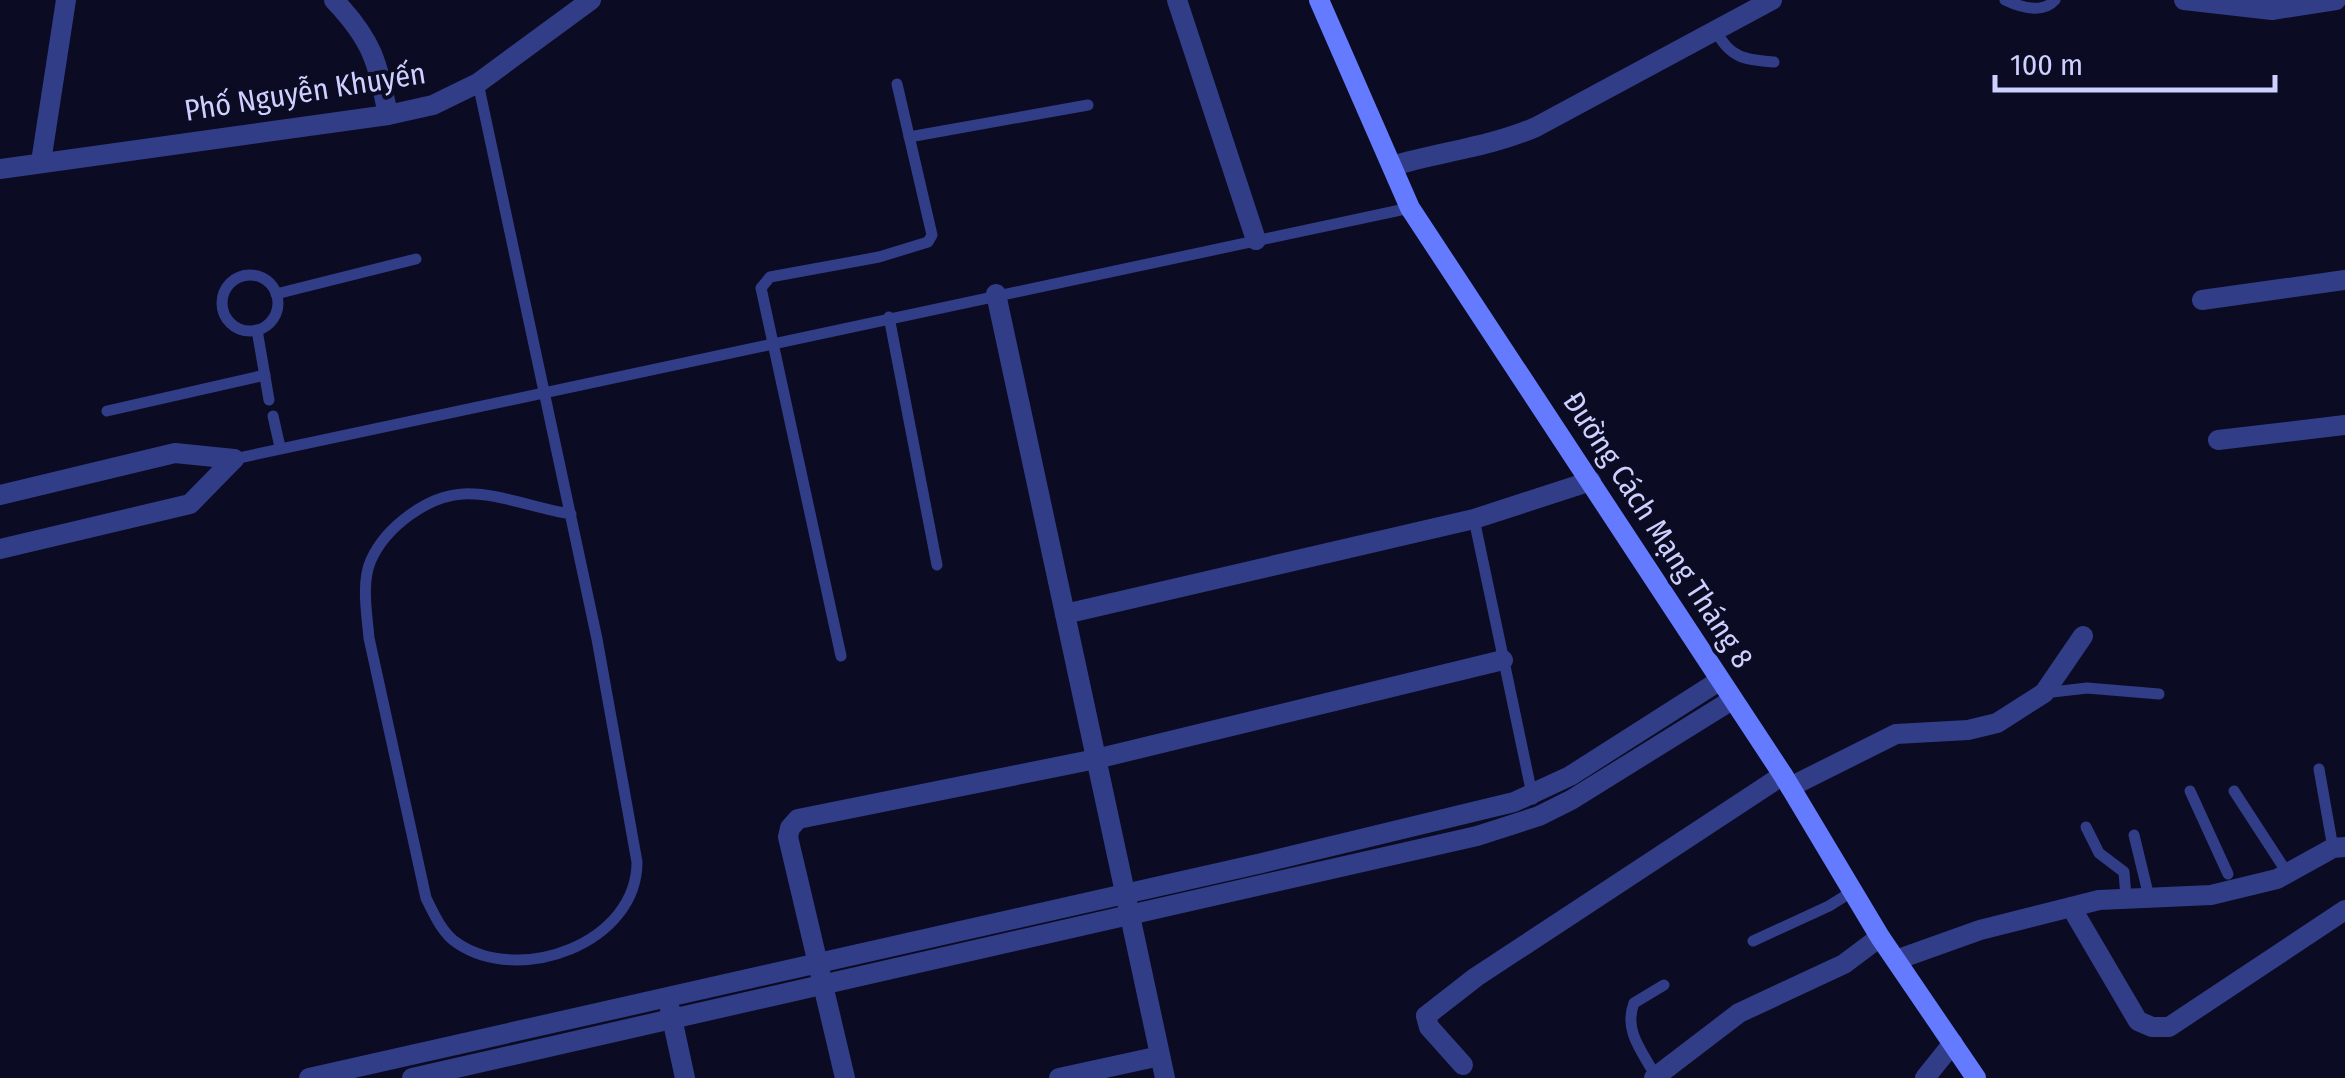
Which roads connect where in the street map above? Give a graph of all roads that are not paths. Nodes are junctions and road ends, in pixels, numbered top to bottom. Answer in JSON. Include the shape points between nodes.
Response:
{"nodes":[{"id":1,"x":66,"y":0,"type":"edge"},
{"id":2,"x":334,"y":0,"type":"edge"},
{"id":3,"x":590,"y":0,"type":"edge"},
{"id":4,"x":1177,"y":0,"type":"edge"},
{"id":5,"x":1320,"y":0,"type":"edge"},
{"id":6,"x":1772,"y":0,"type":"edge"},
{"id":7,"x":2005,"y":0,"type":"edge"},
{"id":8,"x":2055,"y":0,"type":"edge"},
{"id":9,"x":2184,"y":0,"type":"edge"},
{"id":10,"x":2336,"y":0,"type":"edge"},
{"id":11,"x":2212,"y":2,"type":"edge"},
{"id":12,"x":2294,"y":4,"type":"edge"},
{"id":13,"x":1716,"y":31,"type":"junction"},
{"id":14,"x":1774,"y":62,"type":"dead end"},
{"id":15,"x":478,"y":84,"type":"junction"},
{"id":16,"x":898,"y":84,"type":"dead end"},
{"id":17,"x":1088,"y":105,"type":"dead end"},
{"id":18,"x":388,"y":115,"type":"junction"},
{"id":19,"x":909,"y":137,"type":"junction"},
{"id":20,"x":41,"y":162,"type":"junction"},
{"id":21,"x":1392,"y":166,"type":"junction"},
{"id":22,"x":0,"y":168,"type":"edge"},
{"id":23,"x":1410,"y":208,"type":"junction"},
{"id":24,"x":1256,"y":240,"type":"junction"},
{"id":25,"x":416,"y":259,"type":"dead end"},
{"id":26,"x":2345,"y":280,"type":"edge"},
{"id":27,"x":276,"y":294,"type":"junction"},
{"id":28,"x":996,"y":294,"type":"junction"},
{"id":29,"x":2202,"y":300,"type":"dead end"},
{"id":30,"x":889,"y":317,"type":"junction"},
{"id":31,"x":257,"y":330,"type":"junction"},
{"id":32,"x":772,"y":342,"type":"junction"},
{"id":33,"x":265,"y":375,"type":"junction"},
{"id":34,"x":546,"y":391,"type":"junction"},
{"id":35,"x":270,"y":400,"type":"dead end"},
{"id":36,"x":107,"y":412,"type":"dead end"},
{"id":37,"x":273,"y":416,"type":"dead end"},
{"id":38,"x":2345,"y":425,"type":"edge"},
{"id":39,"x":2218,"y":440,"type":"dead end"},
{"id":40,"x":280,"y":448,"type":"junction"},
{"id":41,"x":234,"y":459,"type":"junction"},
{"id":42,"x":1591,"y":481,"type":"junction"},
{"id":43,"x":0,"y":495,"type":"edge"},
{"id":44,"x":571,"y":514,"type":"junction"},
{"id":45,"x":1474,"y":520,"type":"junction"},
{"id":46,"x":0,"y":549,"type":"edge"},
{"id":47,"x":937,"y":565,"type":"dead end"},
{"id":48,"x":1065,"y":614,"type":"junction"},
{"id":49,"x":2083,"y":636,"type":"dead end"},
{"id":50,"x":840,"y":656,"type":"dead end"},
{"id":51,"x":1504,"y":660,"type":"junction"},
{"id":52,"x":1719,"y":680,"type":"junction"},
{"id":53,"x":2044,"y":693,"type":"junction"},
{"id":54,"x":2158,"y":694,"type":"dead end"},
{"id":55,"x":1732,"y":700,"type":"junction"},
{"id":56,"x":1096,"y":759,"type":"junction"},
{"id":57,"x":2320,"y":769,"type":"dead end"},
{"id":58,"x":1787,"y":781,"type":"junction"},
{"id":59,"x":2190,"y":791,"type":"dead end"},
{"id":60,"x":2234,"y":791,"type":"dead end"},
{"id":61,"x":1532,"y":795,"type":"junction"},
{"id":62,"x":1539,"y":816,"type":"junction"},
{"id":63,"x":2086,"y":827,"type":"dead end"},
{"id":64,"x":2134,"y":835,"type":"dead end"},
{"id":65,"x":2339,"y":848,"type":"edge"},
{"id":66,"x":1262,"y":863,"type":"junction"},
{"id":67,"x":2288,"y":874,"type":"junction"},
{"id":68,"x":2231,"y":882,"type":"junction"},
{"id":69,"x":1267,"y":885,"type":"junction"},
{"id":70,"x":1853,"y":890,"type":"junction"},
{"id":71,"x":1125,"y":894,"type":"junction"},
{"id":72,"x":2126,"y":897,"type":"junction"},
{"id":73,"x":2149,"y":897,"type":"junction"},
{"id":74,"x":2071,"y":907,"type":"junction"},
{"id":75,"x":2345,"y":910,"type":"edge"},
{"id":76,"x":1130,"y":917,"type":"junction"},
{"id":77,"x":1880,"y":936,"type":"junction"},
{"id":78,"x":1753,"y":941,"type":"dead end"},
{"id":79,"x":1896,"y":960,"type":"junction"},
{"id":80,"x":818,"y":964,"type":"junction"},
{"id":81,"x":1664,"y":985,"type":"dead end"},
{"id":82,"x":824,"y":986,"type":"junction"},
{"id":83,"x":667,"y":998,"type":"junction"},
{"id":84,"x":672,"y":1020,"type":"junction"},
{"id":85,"x":1952,"y":1043,"type":"junction"},
{"id":86,"x":1160,"y":1056,"type":"junction"},
{"id":87,"x":1463,"y":1065,"type":"dead end"},
{"id":88,"x":1655,"y":1077,"type":"edge"},
{"id":89,"x":309,"y":1078,"type":"edge"},
{"id":90,"x":412,"y":1078,"type":"edge"},
{"id":91,"x":686,"y":1078,"type":"edge"},
{"id":92,"x":845,"y":1078,"type":"edge"},
{"id":93,"x":1059,"y":1078,"type":"edge"},
{"id":94,"x":1165,"y":1078,"type":"edge"},
{"id":95,"x":1924,"y":1078,"type":"edge"},
{"id":96,"x":1976,"y":1078,"type":"edge"}],
"edges":[{"from":1,"to":20,"type":"street"},
{"from":2,"to":18,"type":"street","via":[[369,42]]},
{"from":3,"to":15,"type":"street","name":"Phố Nguyễn Khuyến"},
{"from":4,"to":24,"type":"street"},
{"from":5,"to":21,"type":"street","name":"Đường Cách Mạng Tháng 8"},
{"from":6,"to":13,"type":"street"},
{"from":7,"to":8,"type":"lane","via":[[2039,8]]},
{"from":9,"to":11,"type":"street"},
{"from":10,"to":12,"type":"street"},
{"from":11,"to":12,"type":"street","via":[[2272,10]]},
{"from":13,"to":14,"type":"lane","via":[[1731,54]]},
{"from":13,"to":21,"type":"street","via":[[1508,140]]},
{"from":15,"to":18,"type":"street","name":"Phố Nguyễn Khuyến"},
{"from":15,"to":34,"type":"lane"},
{"from":16,"to":19,"type":"lane"},
{"from":17,"to":19,"type":"lane"},
{"from":18,"to":20,"type":"street","name":"Phố Nguyễn Khuyến"},
{"from":19,"to":32,"type":"lane","via":[[932,235],[928,242],[770,277],[761,288]]},
{"from":20,"to":22,"type":"street","name":"Phố Nguyễn Khuyến"},
{"from":21,"to":23,"type":"street","name":"Đường Cách Mạng Tháng 8"},
{"from":23,"to":24,"type":"lane"},
{"from":23,"to":42,"type":"street","name":"Đường Cách Mạng Tháng 8"},
{"from":24,"to":28,"type":"lane"},
{"from":25,"to":27,"type":"lane"},
{"from":26,"to":29,"type":"street"},
{"from":27,"to":31,"type":"lane","via":[[275,316]]},
{"from":27,"to":31,"type":"lane","via":[[258,276],[245,275],[224,290],[221,303],[232,326]]},
{"from":28,"to":30,"type":"lane"},
{"from":28,"to":48,"type":"street"},
{"from":30,"to":32,"type":"lane"},
{"from":30,"to":47,"type":"lane"},
{"from":31,"to":33,"type":"lane"},
{"from":32,"to":34,"type":"lane"},
{"from":32,"to":50,"type":"lane"},
{"from":33,"to":35,"type":"lane"},
{"from":33,"to":36,"type":"lane"},
{"from":34,"to":40,"type":"lane"},
{"from":34,"to":44,"type":"lane"},
{"from":37,"to":40,"type":"lane"},
{"from":38,"to":39,"type":"street"},
{"from":40,"to":41,"type":"lane"},
{"from":41,"to":43,"type":"street","via":[[175,453]]},
{"from":41,"to":46,"type":"street","via":[[190,504]]},
{"from":42,"to":45,"type":"street"},
{"from":42,"to":52,"type":"street","name":"Đường Cách Mạng Tháng 8"},
{"from":44,"to":44,"type":"lane","via":[[631,816],[637,880],[626,910],[589,942],[513,960],[456,943],[426,898],[369,638],[370,561],[417,508],[462,494]]},
{"from":45,"to":48,"type":"street"},
{"from":45,"to":51,"type":"lane"},
{"from":48,"to":56,"type":"street"},
{"from":49,"to":53,"type":"street"},
{"from":51,"to":56,"type":"street"},
{"from":51,"to":61,"type":"lane"},
{"from":52,"to":55,"type":"street","name":"Đường Cách Mạng Tháng 8"},
{"from":52,"to":61,"type":"street"},
{"from":53,"to":54,"type":"lane","via":[[2087,688]]},
{"from":53,"to":58,"type":"street","via":[[1983,728],[1896,734]]},
{"from":55,"to":58,"type":"street","name":"Đường Cách Mạng Tháng 8"},
{"from":55,"to":62,"type":"street"},
{"from":56,"to":71,"type":"street"},
{"from":56,"to":80,"type":"street","via":[[798,818],[788,837]]},
{"from":57,"to":65,"type":"lane"},
{"from":58,"to":70,"type":"street","name":"Đường Cách Mạng Tháng 8"},
{"from":58,"to":87,"type":"street","via":[[1476,977],[1426,1016],[1428,1027]]},
{"from":59,"to":68,"type":"lane"},
{"from":60,"to":67,"type":"lane"},
{"from":61,"to":62,"type":"lane"},
{"from":61,"to":66,"type":"street"},
{"from":62,"to":69,"type":"street"},
{"from":63,"to":72,"type":"lane","via":[[2099,853],[2124,872]]},
{"from":64,"to":73,"type":"lane"},
{"from":65,"to":67,"type":"street"},
{"from":66,"to":69,"type":"street"},
{"from":66,"to":71,"type":"street"},
{"from":67,"to":68,"type":"street"},
{"from":68,"to":73,"type":"street","via":[[2191,897]]},
{"from":69,"to":76,"type":"street"},
{"from":70,"to":77,"type":"street","name":"Đường Cách Mạng Tháng 8"},
{"from":70,"to":78,"type":"lane"},
{"from":71,"to":76,"type":"street"},
{"from":71,"to":80,"type":"street"},
{"from":72,"to":73,"type":"street"},
{"from":72,"to":74,"type":"street"},
{"from":74,"to":75,"type":"street","via":[[2138,1021],[2152,1027],[2169,1027]]},
{"from":74,"to":79,"type":"street"},
{"from":76,"to":82,"type":"street"},
{"from":76,"to":86,"type":"street"},
{"from":77,"to":79,"type":"street","name":"Đường Cách Mạng Tháng 8"},
{"from":77,"to":88,"type":"street","via":[[1844,964],[1739,1012]]},
{"from":79,"to":85,"type":"street","name":"Đường Cách Mạng Tháng 8"},
{"from":80,"to":82,"type":"street"},
{"from":80,"to":83,"type":"street"},
{"from":81,"to":88,"type":"lane","via":[[1634,1003],[1630,1014],[1631,1032]]},
{"from":82,"to":84,"type":"street"},
{"from":82,"to":92,"type":"street"},
{"from":83,"to":84,"type":"street"},
{"from":83,"to":89,"type":"street"},
{"from":84,"to":90,"type":"street"},
{"from":84,"to":91,"type":"street"},
{"from":85,"to":95,"type":"street"},
{"from":85,"to":96,"type":"street","name":"Đường Cách Mạng Tháng 8"},
{"from":86,"to":93,"type":"street"},
{"from":86,"to":94,"type":"street"}]}
